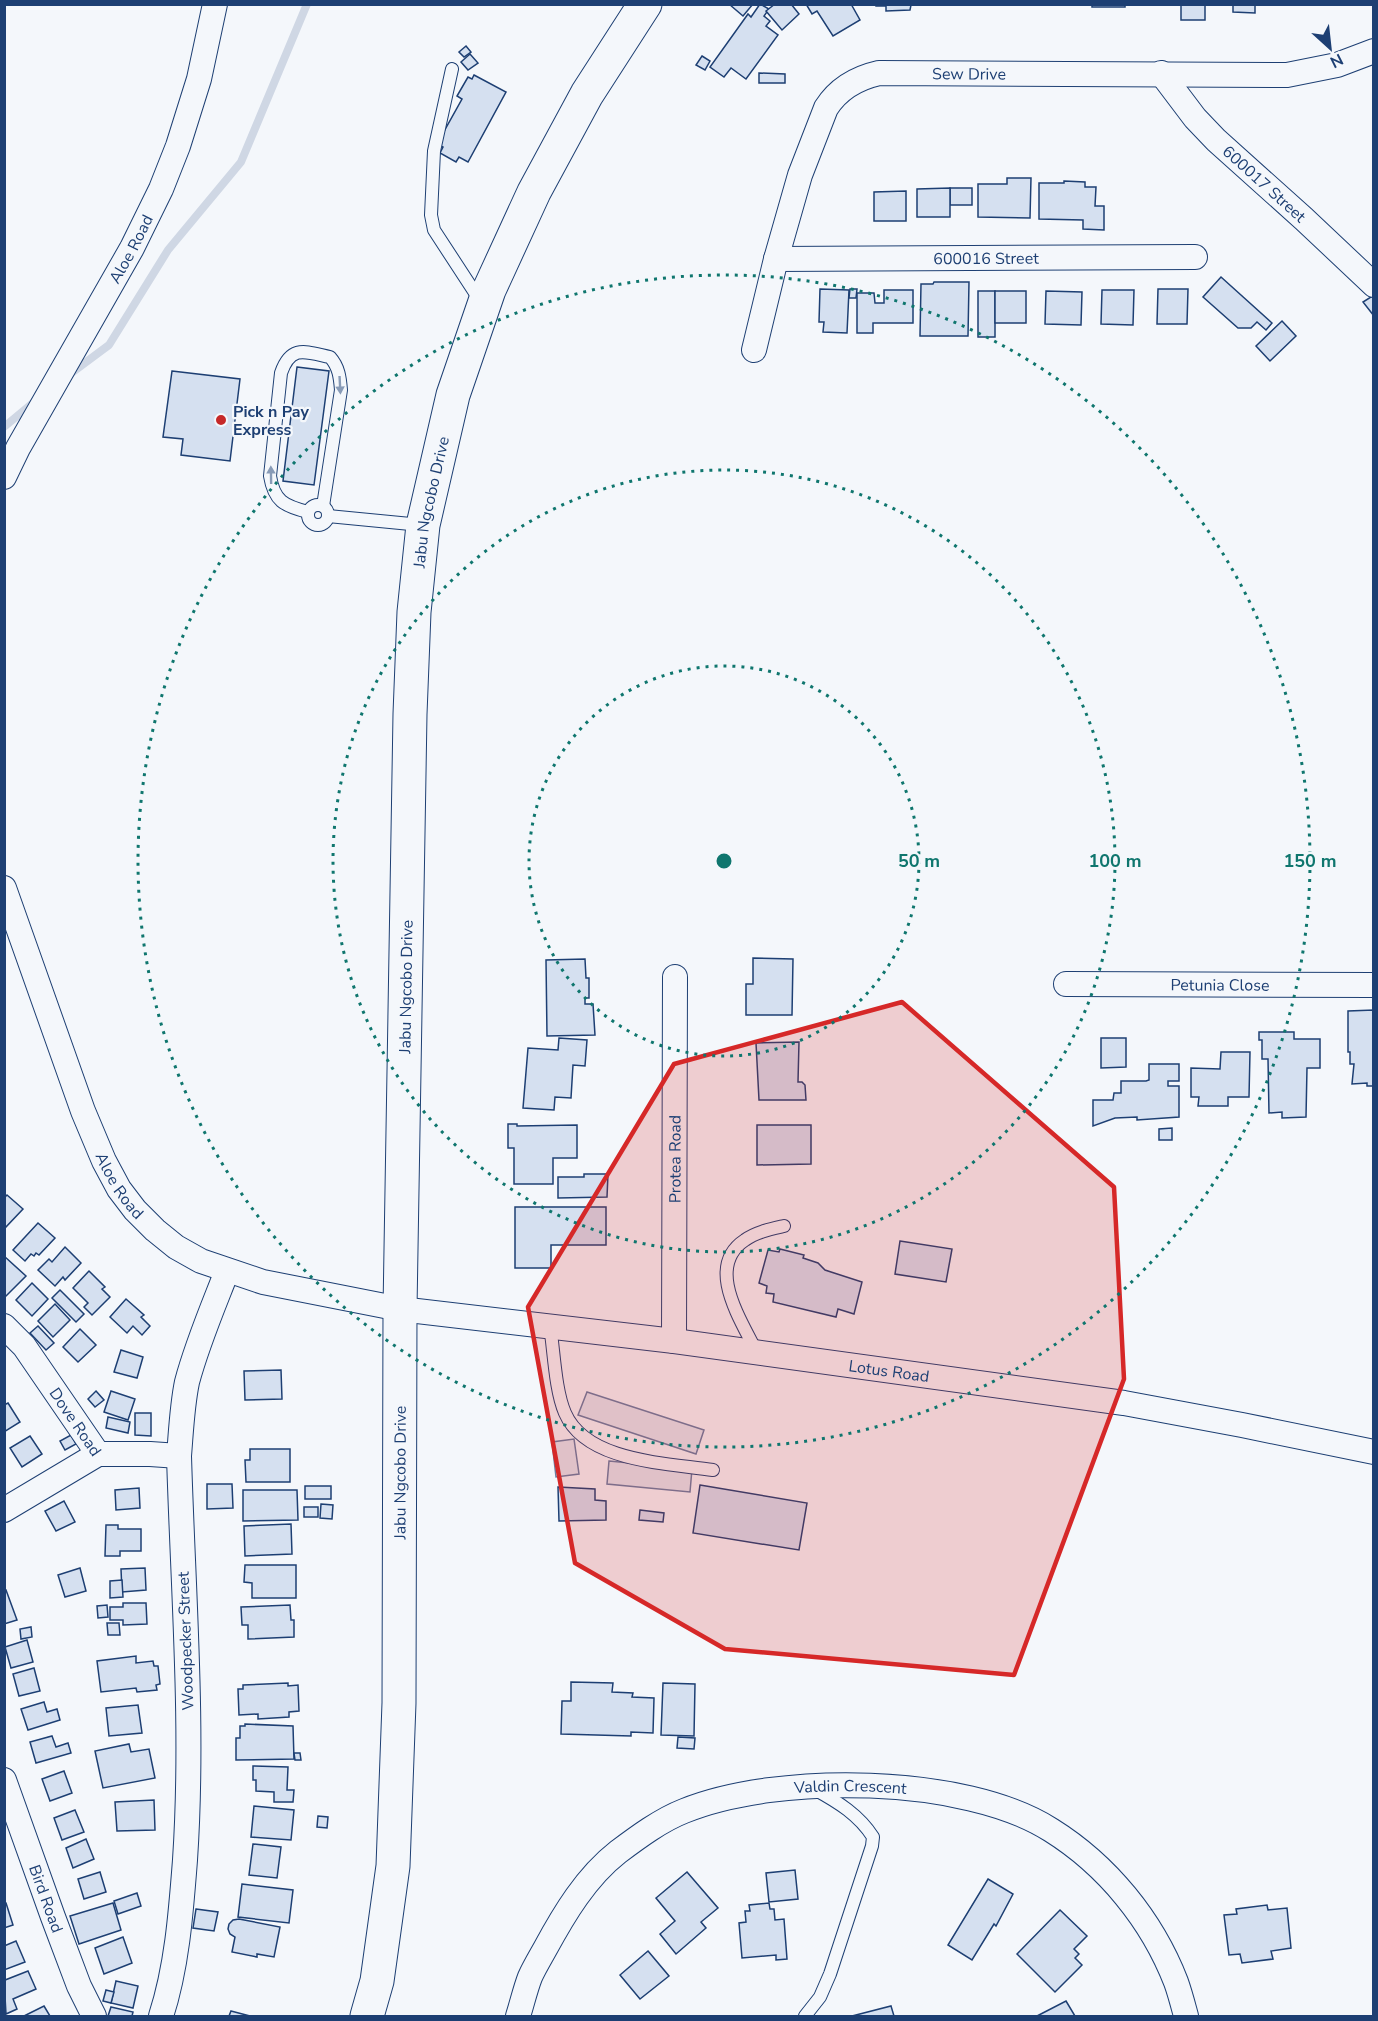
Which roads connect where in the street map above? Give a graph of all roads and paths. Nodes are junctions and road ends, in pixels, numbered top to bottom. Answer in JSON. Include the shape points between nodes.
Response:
{"nodes":[{"id":1,"x":215,"y":4,"type":"edge"},
{"id":2,"x":645,"y":4,"type":"edge"},
{"id":3,"x":1374,"y":51,"type":"edge"},
{"id":4,"x":452,"y":69,"type":"dead end"},
{"id":5,"x":1161,"y":73,"type":"junction"},
{"id":6,"x":1195,"y":257,"type":"dead end"},
{"id":7,"x":776,"y":259,"type":"junction"},
{"id":8,"x":1374,"y":285,"type":"edge"},
{"id":9,"x":483,"y":306,"type":"junction"},
{"id":10,"x":754,"y":350,"type":"dead end"},
{"id":11,"x":4,"y":477,"type":"edge"},
{"id":12,"x":326,"y":511,"type":"junction"},
{"id":13,"x":308,"y":512,"type":"junction"},
{"id":14,"x":423,"y":525,"type":"junction"},
{"id":15,"x":4,"y":888,"type":"edge"},
{"id":16,"x":675,"y":977,"type":"dead end"},
{"id":17,"x":1066,"y":984,"type":"dead end"},
{"id":18,"x":1374,"y":985,"type":"edge"},
{"id":19,"x":784,"y":1226,"type":"dead end"},
{"id":20,"x":226,"y":1271,"type":"junction"},
{"id":21,"x":400,"y":1309,"type":"junction"},
{"id":22,"x":4,"y":1326,"type":"edge"},
{"id":23,"x":550,"y":1326,"type":"junction"},
{"id":24,"x":674,"y":1341,"type":"junction"},
{"id":25,"x":757,"y":1353,"type":"junction"},
{"id":26,"x":1374,"y":1452,"type":"edge"},
{"id":27,"x":98,"y":1454,"type":"junction"},
{"id":28,"x":179,"y":1456,"type":"junction"},
{"id":29,"x":713,"y":1470,"type":"dead end"},
{"id":30,"x":4,"y":1510,"type":"edge"},
{"id":31,"x":4,"y":1780,"type":"edge"},
{"id":32,"x":809,"y":1786,"type":"junction"},
{"id":33,"x":94,"y":2016,"type":"edge"},
{"id":34,"x":161,"y":2016,"type":"edge"},
{"id":35,"x":367,"y":2016,"type":"edge"},
{"id":36,"x":518,"y":2016,"type":"edge"},
{"id":37,"x":805,"y":2016,"type":"edge"},
{"id":38,"x":1186,"y":2016,"type":"edge"}],
"edges":[{"from":1,"to":11,"type":"street","name":"Aloe Road","via":[[200,78],[161,189]]},
{"from":2,"to":9,"type":"main road","name":"Jabu Ngcobo Drive","via":[[587,94],[534,192]]},
{"from":3,"to":5,"type":"street","name":"Sew Drive","via":[[1287,75]]},
{"from":4,"to":9,"type":"lane","via":[[434,151],[431,215],[434,230]]},
{"from":5,"to":7,"type":"street","name":"Sew Drive","via":[[866,76],[842,90],[826,108],[800,175]]},
{"from":5,"to":8,"type":"street","name":"600017 Street","via":[[1216,140]]},
{"from":6,"to":7,"type":"street","name":"600016 Street"},
{"from":7,"to":10,"type":"street","name":"Sew Drive"},
{"from":9,"to":14,"type":"main road","name":"Jabu Ngcobo Drive","via":[[453,394]]},
{"from":12,"to":13,"type":"lane","via":[[317,505]]},
{"from":12,"to":13,"type":"lane","via":[[322,525],[316,526]]},
{"from":13,"to":12,"type":"lane","one_way":true,"via":[[280,501],[270,476],[281,373],[286,359],[299,352],[330,357],[340,377]]},
{"from":12,"to":14,"type":"lane"},
{"from":14,"to":21,"type":"main road","name":"Jabu Ngcobo Drive","via":[[414,612],[410,714]]},
{"from":15,"to":20,"type":"street","name":"Aloe Road","via":[[83,1111],[119,1189],[154,1230],[176,1247]]},
{"from":16,"to":24,"type":"street","name":"Protea Road"},
{"from":17,"to":18,"type":"street","name":"Petunia Close"},
{"from":19,"to":25,"type":"lane","via":[[744,1240],[728,1261],[729,1293]]},
{"from":20,"to":21,"type":"street","name":"Aloe Road"},
{"from":20,"to":28,"type":"street","name":"Woodpecker Street","via":[[188,1382]]},
{"from":21,"to":23,"type":"street","name":"Lotus Road"},
{"from":21,"to":35,"type":"main road","name":"Jabu Ngcobo Drive","via":[[399,1703],[393,1854],[377,1982]]},
{"from":22,"to":27,"type":"street","name":"Dove Road","via":[[24,1346]]},
{"from":23,"to":24,"type":"street","name":"Lotus Road"},
{"from":23,"to":29,"type":"lane","via":[[561,1400],[578,1432],[614,1453]]},
{"from":24,"to":25,"type":"street","name":"Lotus Road"},
{"from":25,"to":26,"type":"street","name":"Lotus Road","via":[[1124,1403]]},
{"from":27,"to":28,"type":"street","name":"Dove Road"},
{"from":27,"to":30,"type":"street"},
{"from":28,"to":34,"type":"street","name":"Woodpecker Street","via":[[189,1780],[182,1907]]},
{"from":31,"to":33,"type":"street","name":"Bird Road","via":[[79,1986]]},
{"from":32,"to":36,"type":"street","name":"Valdin Crescent","via":[[767,1790],[682,1811],[616,1853],[587,1883],[559,1924],[531,1976]]},
{"from":32,"to":37,"type":"lane","via":[[841,1804],[873,1837],[830,1974],[820,1997]]},
{"from":32,"to":38,"type":"street","name":"Valdin Crescent","via":[[872,1786],[956,1794],[1013,1811],[1050,1829],[1120,1888],[1152,1933],[1176,1982]]}]}
